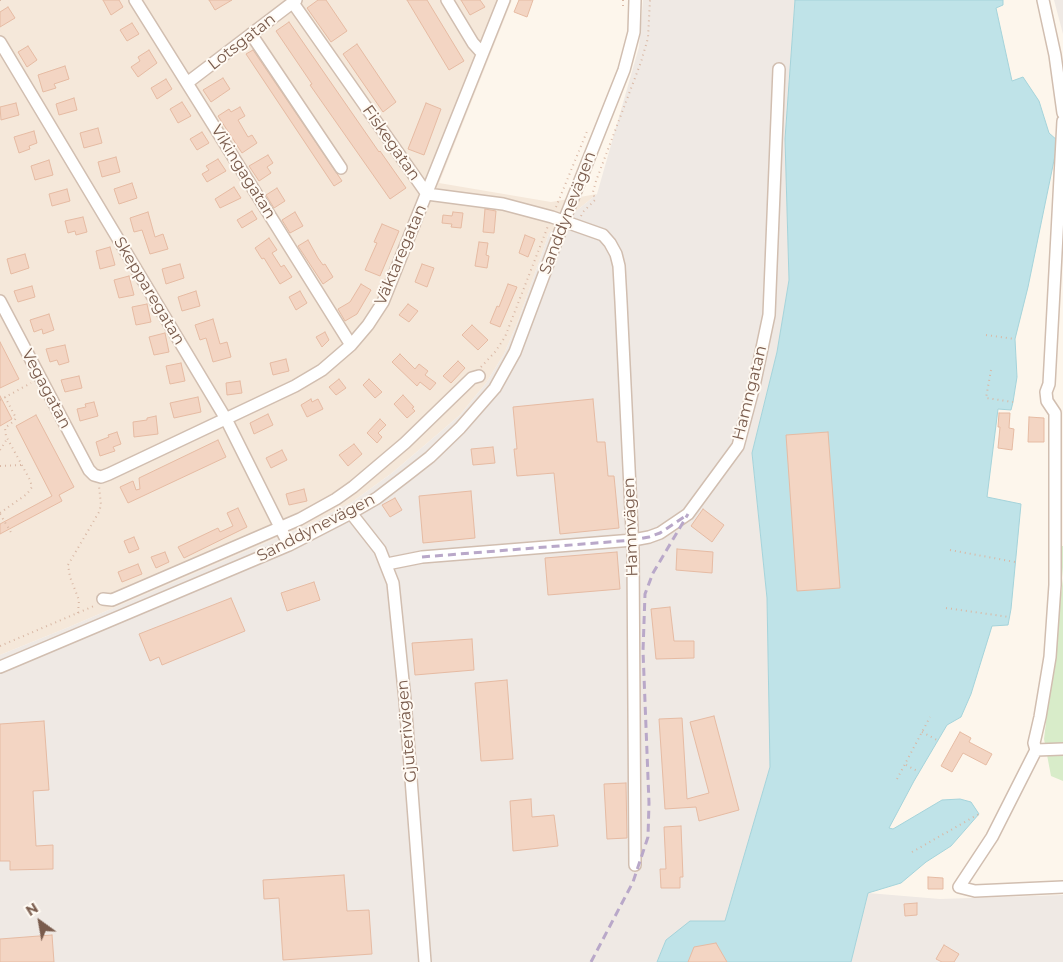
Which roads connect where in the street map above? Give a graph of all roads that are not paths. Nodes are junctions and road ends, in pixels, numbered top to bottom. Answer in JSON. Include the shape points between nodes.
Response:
{"nodes":[{"id":1,"x":135,"y":0,"type":"edge"},
{"id":2,"x":447,"y":0,"type":"edge"},
{"id":3,"x":504,"y":0,"type":"edge"},
{"id":4,"x":635,"y":0,"type":"edge"},
{"id":5,"x":1042,"y":0,"type":"edge"},
{"id":6,"x":294,"y":1,"type":"edge"},
{"id":7,"x":251,"y":34,"type":"junction"},
{"id":8,"x":0,"y":42,"type":"edge"},
{"id":9,"x":482,"y":53,"type":"junction"},
{"id":10,"x":779,"y":69,"type":"dead end"},
{"id":11,"x":187,"y":83,"type":"junction"},
{"id":12,"x":1063,"y":113,"type":"edge"},
{"id":13,"x":1063,"y":122,"type":"edge"},
{"id":14,"x":341,"y":168,"type":"dead end"},
{"id":15,"x":428,"y":194,"type":"junction"},
{"id":16,"x":564,"y":221,"type":"junction"},
{"id":17,"x":0,"y":301,"type":"edge"},
{"id":18,"x":351,"y":344,"type":"junction"},
{"id":19,"x":479,"y":376,"type":"road end"},
{"id":20,"x":226,"y":419,"type":"junction"},
{"id":21,"x":96,"y":476,"type":"joint"},
{"id":22,"x":351,"y":513,"type":"junction"},
{"id":23,"x":280,"y":526,"type":"junction"},
{"id":24,"x":633,"y":540,"type":"junction"},
{"id":25,"x":289,"y":545,"type":"junction"},
{"id":26,"x":387,"y":564,"type":"junction"},
{"id":27,"x":103,"y":599,"type":"road end"},
{"id":28,"x":0,"y":667,"type":"edge"},
{"id":29,"x":1063,"y":748,"type":"edge"},
{"id":30,"x":1036,"y":750,"type":"junction"},
{"id":31,"x":635,"y":865,"type":"dead end"},
{"id":32,"x":1063,"y":887,"type":"edge"},
{"id":33,"x":425,"y":962,"type":"edge"}],
"edges":[{"from":1,"to":11,"type":"street","name":"Vikingagatan"},
{"from":2,"to":9,"type":"street"},
{"from":3,"to":9,"type":"street","name":"Väktaregatan"},
{"from":4,"to":16,"type":"street","name":"Sanddynevägen","via":[[634,32],[627,61]]},
{"from":5,"to":12,"type":"street","via":[[1055,55]]},
{"from":6,"to":7,"type":"street","name":"Lotsgatan"},
{"from":6,"to":15,"type":"street","name":"Fiskegatan"},
{"from":7,"to":11,"type":"street","name":"Lotsgatan"},
{"from":7,"to":14,"type":"street"},
{"from":8,"to":20,"type":"street","name":"Skepparegatan"},
{"from":9,"to":15,"type":"street","name":"Väktaregatan"},
{"from":10,"to":24,"type":"street","name":"Hamngatan","via":[[769,315],[738,446],[688,514],[660,533]]},
{"from":11,"to":18,"type":"street","name":"Vikingagatan"},
{"from":13,"to":30,"type":"street","via":[[1046,392],[1047,401],[1055,413],[1055,585],[1050,657],[1034,743]]},
{"from":15,"to":16,"type":"street","name":"Fiskegatan","via":[[503,204]]},
{"from":15,"to":18,"type":"street","name":"Väktaregatan","via":[[383,302]]},
{"from":16,"to":22,"type":"street","name":"Sanddynevägen","via":[[515,352],[496,388],[430,457]]},
{"from":16,"to":24,"type":"street","name":"Hamnvägen","via":[[603,235],[616,254],[619,266]]},
{"from":17,"to":21,"type":"street","name":"Vegagatan","via":[[89,470]]},
{"from":18,"to":20,"type":"street","name":"Väktaregatan","via":[[322,370]]},
{"from":19,"to":23,"type":"street","name":"Sanddynevägen","via":[[472,378],[405,443],[353,487],[318,510]]},
{"from":20,"to":21,"type":"street","name":"Väktaregatan","via":[[109,474]]},
{"from":20,"to":23,"type":"street","name":"Skepparegatan"},
{"from":22,"to":25,"type":"street","name":"Sanddynevägen"},
{"from":22,"to":26,"type":"street","name":"Gjuterivägen"},
{"from":23,"to":25,"type":"street","name":"Skepparegatan"},
{"from":23,"to":27,"type":"street","name":"Sanddynevägen","via":[[112,600]]},
{"from":24,"to":26,"type":"street","name":"Hamngatan","via":[[422,557]]},
{"from":24,"to":31,"type":"street","name":"Hamnvägen"},
{"from":25,"to":28,"type":"street","name":"Sanddynevägen"},
{"from":26,"to":33,"type":"street","name":"Gjuterivägen","via":[[394,583],[406,700]]},
{"from":29,"to":30,"type":"street"},
{"from":30,"to":32,"type":"street","via":[[992,837],[960,887],[975,891]]}]}
